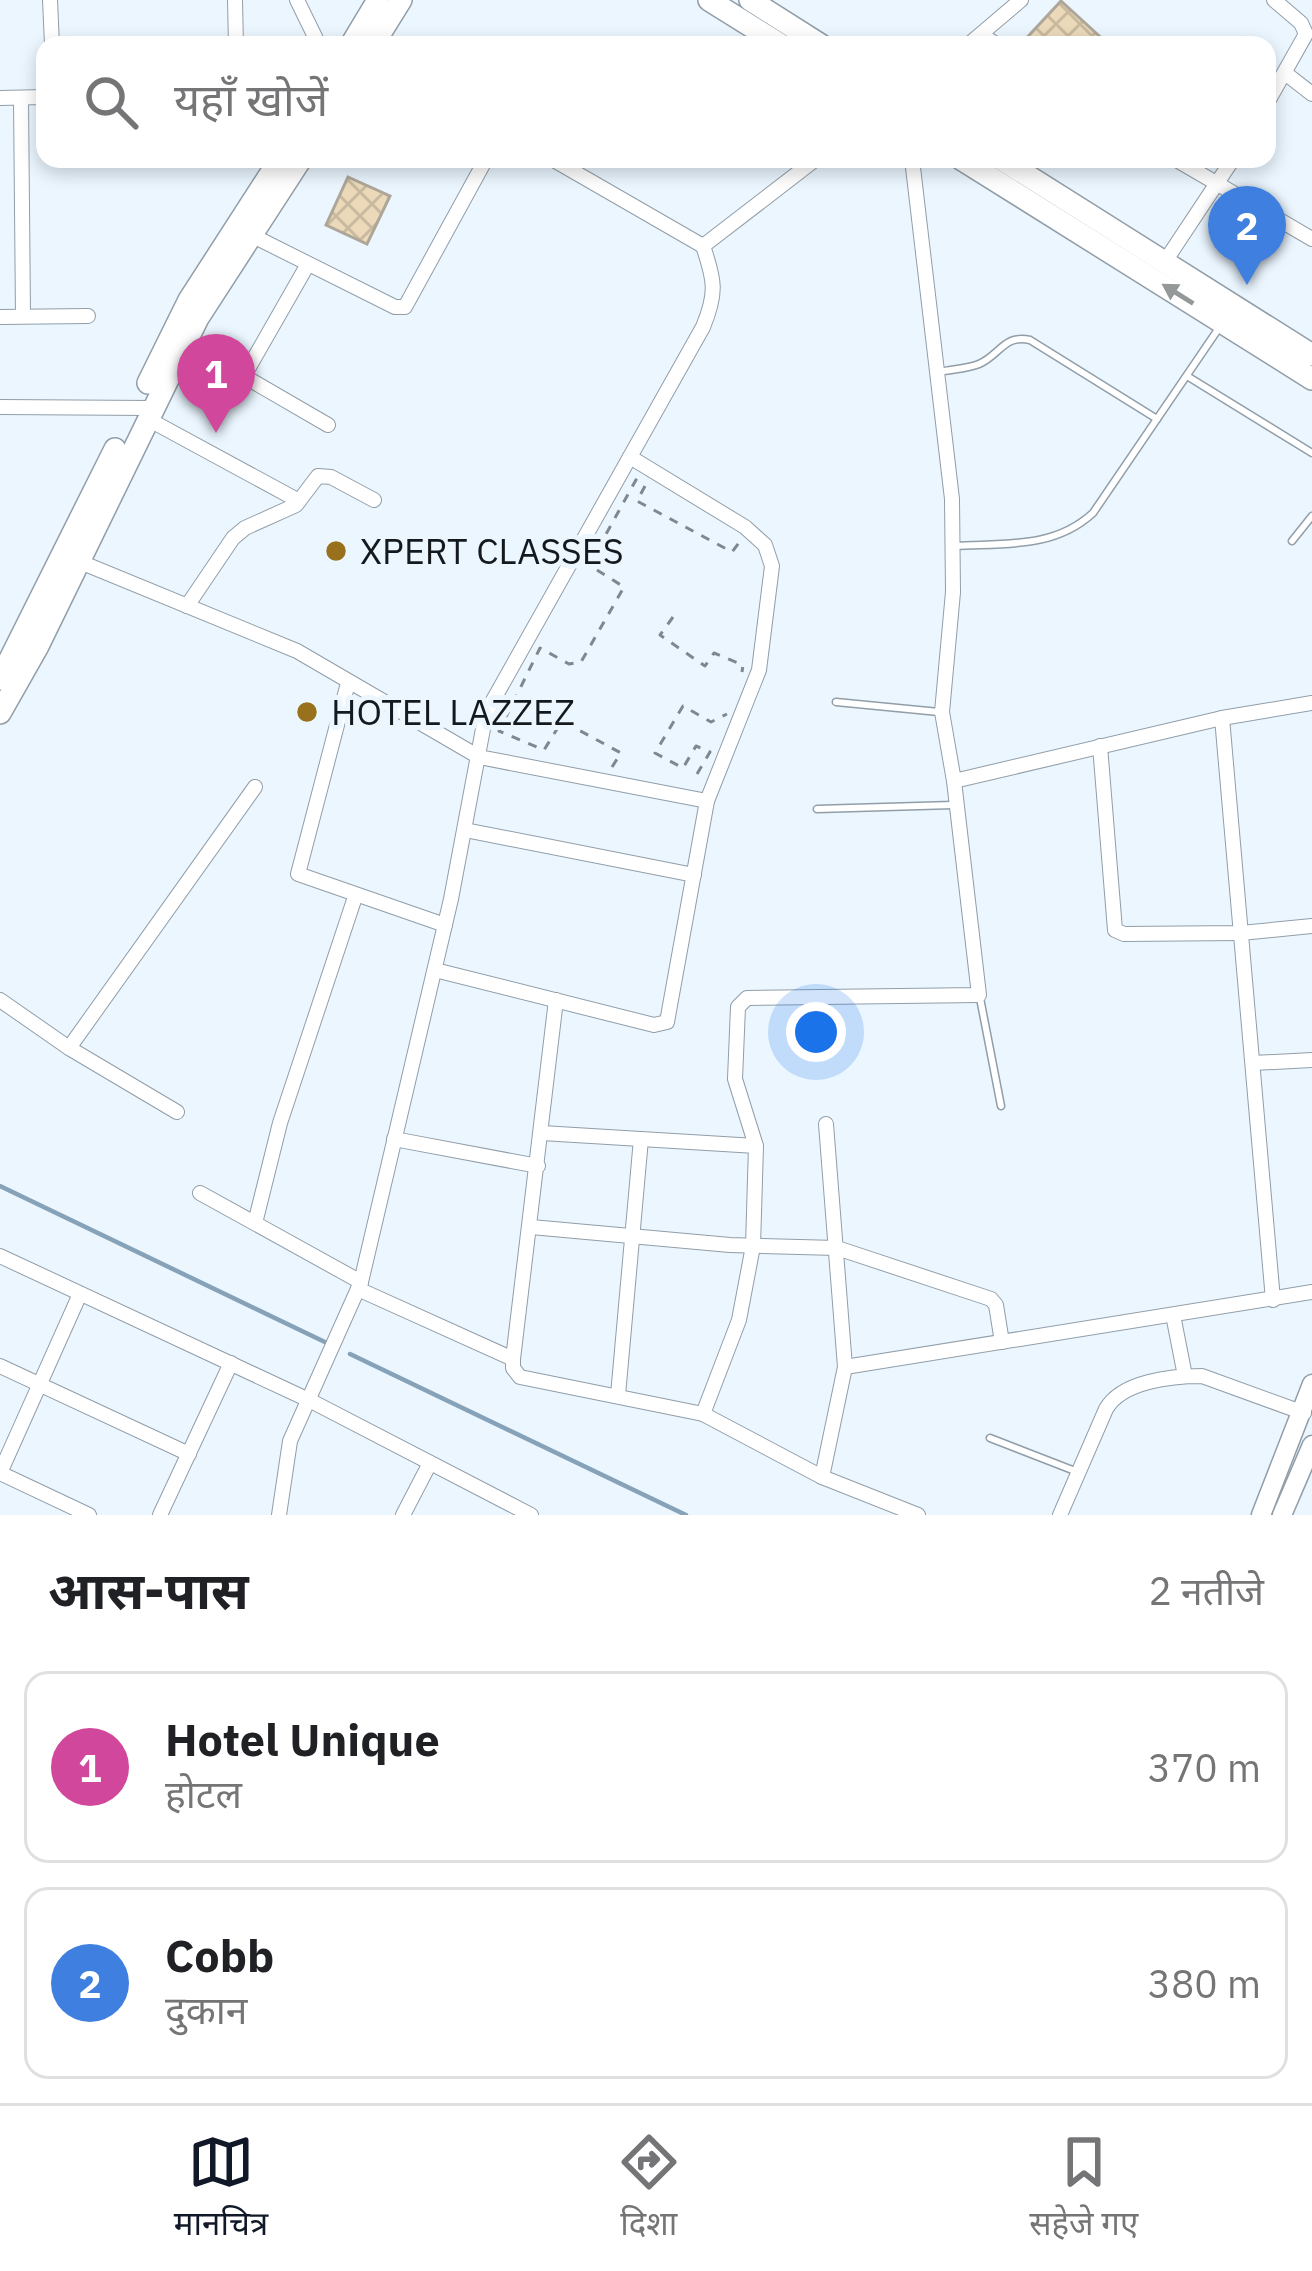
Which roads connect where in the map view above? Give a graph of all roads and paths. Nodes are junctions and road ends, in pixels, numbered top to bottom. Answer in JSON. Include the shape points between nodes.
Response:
{"nodes":[{"id":1,"x":50,"y":0,"type":"edge"},
{"id":2,"x":236,"y":0,"type":"edge"},
{"id":3,"x":297,"y":0,"type":"edge"},
{"id":4,"x":378,"y":0,"type":"edge"},
{"id":5,"x":401,"y":0,"type":"edge"},
{"id":6,"x":710,"y":0,"type":"edge"},
{"id":7,"x":750,"y":0,"type":"edge"},
{"id":8,"x":1021,"y":0,"type":"edge"},
{"id":9,"x":1274,"y":0,"type":"edge"},
{"id":10,"x":982,"y":35,"type":"edge"},
{"id":11,"x":52,"y":36,"type":"edge"},
{"id":12,"x":236,"y":36,"type":"edge"},
{"id":13,"x":315,"y":36,"type":"edge"},
{"id":14,"x":356,"y":36,"type":"edge"},
{"id":15,"x":379,"y":36,"type":"edge"},
{"id":16,"x":767,"y":36,"type":"edge"},
{"id":17,"x":807,"y":36,"type":"edge"},
{"id":18,"x":1285,"y":73,"type":"junction"},
{"id":19,"x":1276,"y":88,"type":"edge"},
{"id":20,"x":1312,"y":94,"type":"edge"},
{"id":21,"x":36,"y":97,"type":"edge"},
{"id":22,"x":0,"y":98,"type":"edge"},
{"id":23,"x":21,"y":98,"type":"junction"},
{"id":24,"x":274,"y":168,"type":"edge"},
{"id":25,"x":295,"y":168,"type":"edge"},
{"id":26,"x":481,"y":168,"type":"edge"},
{"id":27,"x":568,"y":168,"type":"edge"},
{"id":28,"x":805,"y":168,"type":"edge"},
{"id":29,"x":913,"y":168,"type":"edge"},
{"id":30,"x":975,"y":168,"type":"edge"},
{"id":31,"x":1015,"y":168,"type":"edge"},
{"id":32,"x":1190,"y":168,"type":"edge"},
{"id":33,"x":1228,"y":168,"type":"edge"},
{"id":34,"x":1218,"y":184,"type":"junction"},
{"id":35,"x":251,"y":236,"type":"junction"},
{"id":36,"x":1312,"y":239,"type":"edge"},
{"id":37,"x":703,"y":246,"type":"junction"},
{"id":38,"x":1165,"y":263,"type":"junction"},
{"id":39,"x":308,"y":264,"type":"junction"},
{"id":40,"x":0,"y":316,"type":"edge"},
{"id":41,"x":23,"y":316,"type":"junction"},
{"id":42,"x":88,"y":316,"type":"dead end"},
{"id":43,"x":1223,"y":322,"type":"junction"},
{"id":44,"x":185,"y":342,"type":"junction"},
{"id":45,"x":1312,"y":356,"type":"edge"},
{"id":46,"x":939,"y":372,"type":"junction"},
{"id":47,"x":244,"y":376,"type":"junction"},
{"id":48,"x":1186,"y":376,"type":"junction"},
{"id":49,"x":1312,"y":379,"type":"edge"},
{"id":50,"x":0,"y":407,"type":"edge"},
{"id":51,"x":145,"y":411,"type":"junction"},
{"id":52,"x":1157,"y":419,"type":"junction"},
{"id":53,"x":328,"y":425,"type":"dead end"},
{"id":54,"x":1312,"y":453,"type":"edge"},
{"id":55,"x":630,"y":457,"type":"junction"},
{"id":56,"x":374,"y":500,"type":"dead end"},
{"id":57,"x":299,"y":501,"type":"junction"},
{"id":58,"x":1312,"y":516,"type":"edge"},
{"id":59,"x":749,"y":537,"type":"dead end"},
{"id":60,"x":1292,"y":541,"type":"dead end"},
{"id":61,"x":955,"y":545,"type":"junction"},
{"id":62,"x":70,"y":558,"type":"junction"},
{"id":63,"x":188,"y":606,"type":"junction"},
{"id":64,"x":673,"y":617,"type":"dead end"},
{"id":65,"x":7,"y":674,"type":"edge"},
{"id":66,"x":740,"y":682,"type":"dead end"},
{"id":67,"x":349,"y":683,"type":"junction"},
{"id":68,"x":836,"y":702,"type":"dead end"},
{"id":69,"x":1312,"y":703,"type":"edge"},
{"id":70,"x":942,"y":712,"type":"junction"},
{"id":71,"x":0,"y":713,"type":"edge"},
{"id":72,"x":729,"y":713,"type":"dead end"},
{"id":73,"x":1222,"y":718,"type":"junction"},
{"id":74,"x":1100,"y":746,"type":"junction"},
{"id":75,"x":479,"y":757,"type":"junction"},
{"id":76,"x":698,"y":774,"type":"dead end"},
{"id":77,"x":604,"y":780,"type":"junction"},
{"id":78,"x":954,"y":782,"type":"junction"},
{"id":79,"x":255,"y":788,"type":"dead end"},
{"id":80,"x":707,"y":801,"type":"junction"},
{"id":81,"x":957,"y":806,"type":"junction"},
{"id":82,"x":817,"y":809,"type":"dead end"},
{"id":83,"x":464,"y":830,"type":"junction"},
{"id":84,"x":694,"y":875,"type":"junction"},
{"id":85,"x":355,"y":897,"type":"junction"},
{"id":86,"x":445,"y":925,"type":"junction"},
{"id":87,"x":1312,"y":926,"type":"edge"},
{"id":88,"x":1241,"y":932,"type":"junction"},
{"id":89,"x":435,"y":970,"type":"junction"},
{"id":90,"x":979,"y":995,"type":"junction"},
{"id":91,"x":0,"y":1000,"type":"edge"},
{"id":92,"x":556,"y":1000,"type":"junction"},
{"id":93,"x":69,"y":1048,"type":"junction"},
{"id":94,"x":1312,"y":1060,"type":"edge"},
{"id":95,"x":1253,"y":1063,"type":"junction"},
{"id":96,"x":1001,"y":1106,"type":"dead end"},
{"id":97,"x":177,"y":1112,"type":"dead end"},
{"id":98,"x":826,"y":1124,"type":"dead end"},
{"id":99,"x":542,"y":1133,"type":"junction"},
{"id":100,"x":394,"y":1139,"type":"junction"},
{"id":101,"x":641,"y":1139,"type":"junction"},
{"id":102,"x":756,"y":1146,"type":"junction"},
{"id":103,"x":538,"y":1166,"type":"junction"},
{"id":104,"x":200,"y":1193,"type":"dead end"},
{"id":105,"x":255,"y":1223,"type":"junction"},
{"id":106,"x":531,"y":1227,"type":"junction"},
{"id":107,"x":632,"y":1236,"type":"junction"},
{"id":108,"x":753,"y":1246,"type":"junction"},
{"id":109,"x":837,"y":1248,"type":"junction"},
{"id":110,"x":0,"y":1256,"type":"edge"},
{"id":111,"x":360,"y":1286,"type":"junction"},
{"id":112,"x":1312,"y":1292,"type":"edge"},
{"id":113,"x":80,"y":1294,"type":"junction"},
{"id":114,"x":1273,"y":1300,"type":"junction"},
{"id":115,"x":1173,"y":1315,"type":"junction"},
{"id":116,"x":1002,"y":1342,"type":"junction"},
{"id":117,"x":513,"y":1360,"type":"junction"},
{"id":118,"x":231,"y":1363,"type":"junction"},
{"id":119,"x":0,"y":1366,"type":"edge"},
{"id":120,"x":845,"y":1367,"type":"junction"},
{"id":121,"x":1185,"y":1376,"type":"junction"},
{"id":122,"x":1312,"y":1384,"type":"edge"},
{"id":123,"x":39,"y":1385,"type":"junction"},
{"id":124,"x":618,"y":1395,"type":"junction"},
{"id":125,"x":311,"y":1401,"type":"junction"},
{"id":126,"x":1304,"y":1413,"type":"junction"},
{"id":127,"x":703,"y":1414,"type":"junction"},
{"id":128,"x":990,"y":1438,"type":"dead end"},
{"id":129,"x":1312,"y":1444,"type":"edge"},
{"id":130,"x":189,"y":1454,"type":"junction"},
{"id":131,"x":430,"y":1463,"type":"junction"},
{"id":132,"x":1078,"y":1473,"type":"junction"},
{"id":133,"x":822,"y":1477,"type":"junction"},
{"id":134,"x":521,"y":1513,"type":"edge"},
{"id":135,"x":89,"y":1515,"type":"edge"},
{"id":136,"x":160,"y":1515,"type":"edge"},
{"id":137,"x":278,"y":1515,"type":"edge"},
{"id":138,"x":404,"y":1515,"type":"edge"},
{"id":139,"x":918,"y":1515,"type":"edge"},
{"id":140,"x":1060,"y":1515,"type":"edge"},
{"id":141,"x":1261,"y":1515,"type":"edge"},
{"id":142,"x":1282,"y":1515,"type":"edge"}],
"edges":[{"from":1,"to":11,"type":"street"},
{"from":2,"to":12,"type":"street"},
{"from":3,"to":13,"type":"street"},
{"from":4,"to":14,"type":"main road"},
{"from":5,"to":15,"type":"main road"},
{"from":6,"to":16,"type":"main road"},
{"from":7,"to":17,"type":"main road"},
{"from":8,"to":10,"type":"street"},
{"from":9,"to":18,"type":"street","via":[[1306,34]]},
{"from":18,"to":19,"type":"street"},
{"from":18,"to":20,"type":"street"},
{"from":21,"to":23,"type":"street"},
{"from":22,"to":23,"type":"street"},
{"from":23,"to":41,"type":"street"},
{"from":24,"to":51,"type":"main road","via":[[189,300]]},
{"from":25,"to":35,"type":"main road"},
{"from":26,"to":39,"type":"street","via":[[405,307]]},
{"from":27,"to":37,"type":"street"},
{"from":28,"to":37,"type":"street"},
{"from":29,"to":46,"type":"street"},
{"from":43,"to":30,"type":"main road","one_way":true},
{"from":31,"to":38,"type":"main road"},
{"from":32,"to":34,"type":"street"},
{"from":33,"to":34,"type":"street"},
{"from":34,"to":36,"type":"street"},
{"from":34,"to":38,"type":"street"},
{"from":35,"to":39,"type":"street"},
{"from":35,"to":44,"type":"main road"},
{"from":37,"to":55,"type":"street","via":[[714,299]]},
{"from":38,"to":45,"type":"main road"},
{"from":39,"to":47,"type":"street"},
{"from":40,"to":41,"type":"street"},
{"from":41,"to":42,"type":"street"},
{"from":43,"to":48,"type":"lane"},
{"from":43,"to":49,"type":"main road"},
{"from":44,"to":47,"type":"street"},
{"from":44,"to":51,"type":"main road"},
{"from":46,"to":52,"type":"lane","via":[[982,363],[1019,338]]},
{"from":46,"to":61,"type":"street"},
{"from":47,"to":53,"type":"street"},
{"from":48,"to":52,"type":"lane"},
{"from":48,"to":54,"type":"lane"},
{"from":50,"to":51,"type":"street"},
{"from":51,"to":57,"type":"street"},
{"from":51,"to":62,"type":"main road"},
{"from":52,"to":61,"type":"lane","via":[[1078,526],[1033,542]]},
{"from":55,"to":75,"type":"street","via":[[486,713]]},
{"from":55,"to":80,"type":"street","via":[[745,527],[765,545],[772,566],[759,670]]},
{"from":56,"to":57,"type":"street","via":[[324,475]]},
{"from":57,"to":63,"type":"street","via":[[233,538]]},
{"from":58,"to":60,"type":"lane"},
{"from":59,"to":77,"type":"path","via":[[732,552],[694,532],[637,501],[647,482],[637,478],[589,565],[624,586],[581,662],[540,648],[499,730],[544,750],[562,721],[621,753]]},
{"from":61,"to":70,"type":"street"},
{"from":62,"to":63,"type":"street"},
{"from":62,"to":65,"type":"main road"},
{"from":63,"to":67,"type":"street","via":[[297,651]]},
{"from":64,"to":66,"type":"path","via":[[660,635],[705,666],[714,653],[743,664]]},
{"from":65,"to":71,"type":"main road"},
{"from":67,"to":75,"type":"street"},
{"from":67,"to":85,"type":"street","via":[[298,870]]},
{"from":68,"to":70,"type":"lane"},
{"from":69,"to":73,"type":"street"},
{"from":70,"to":78,"type":"street"},
{"from":72,"to":76,"type":"path","via":[[711,722],[683,706],[656,753],[683,768],[703,747],[710,752]]},
{"from":73,"to":74,"type":"street"},
{"from":73,"to":88,"type":"street"},
{"from":74,"to":78,"type":"street"},
{"from":74,"to":88,"type":"street","via":[[1115,930]]},
{"from":75,"to":77,"type":"street"},
{"from":75,"to":83,"type":"street"},
{"from":77,"to":80,"type":"street"},
{"from":78,"to":81,"type":"street"},
{"from":79,"to":93,"type":"street"},
{"from":80,"to":84,"type":"street"},
{"from":81,"to":82,"type":"lane"},
{"from":81,"to":90,"type":"street"},
{"from":83,"to":84,"type":"street"},
{"from":83,"to":86,"type":"street"},
{"from":84,"to":92,"type":"street","via":[[667,1022]]},
{"from":85,"to":86,"type":"street"},
{"from":85,"to":105,"type":"street","via":[[285,1104]]},
{"from":86,"to":89,"type":"street"},
{"from":87,"to":88,"type":"street"},
{"from":88,"to":95,"type":"street"},
{"from":89,"to":92,"type":"street"},
{"from":89,"to":100,"type":"street"},
{"from":90,"to":96,"type":"lane"},
{"from":90,"to":102,"type":"street","via":[[740,1001],[736,1078]]},
{"from":91,"to":93,"type":"street"},
{"from":92,"to":99,"type":"street"},
{"from":93,"to":97,"type":"street"},
{"from":94,"to":95,"type":"street"},
{"from":95,"to":114,"type":"street"},
{"from":98,"to":109,"type":"street"},
{"from":99,"to":101,"type":"street"},
{"from":99,"to":103,"type":"street"},
{"from":100,"to":103,"type":"street"},
{"from":100,"to":111,"type":"street"},
{"from":101,"to":102,"type":"street"},
{"from":101,"to":107,"type":"street"},
{"from":102,"to":108,"type":"street"},
{"from":103,"to":106,"type":"street"},
{"from":104,"to":105,"type":"street"},
{"from":105,"to":111,"type":"street"},
{"from":106,"to":107,"type":"street"},
{"from":106,"to":117,"type":"street"},
{"from":107,"to":108,"type":"street"},
{"from":107,"to":124,"type":"street"},
{"from":108,"to":109,"type":"street"},
{"from":108,"to":127,"type":"street","via":[[739,1321]]},
{"from":109,"to":116,"type":"street","via":[[991,1299]]},
{"from":109,"to":120,"type":"street"},
{"from":110,"to":113,"type":"street"},
{"from":111,"to":117,"type":"street"},
{"from":111,"to":125,"type":"street"},
{"from":112,"to":114,"type":"street"},
{"from":113,"to":118,"type":"street"},
{"from":113,"to":123,"type":"street"},
{"from":114,"to":115,"type":"street"},
{"from":115,"to":116,"type":"street"},
{"from":115,"to":121,"type":"street"},
{"from":116,"to":120,"type":"street"},
{"from":117,"to":124,"type":"street","via":[[528,1380]]},
{"from":118,"to":125,"type":"street"},
{"from":118,"to":130,"type":"street"},
{"from":119,"to":123,"type":"street"},
{"from":120,"to":133,"type":"street"},
{"from":121,"to":126,"type":"street"},
{"from":121,"to":132,"type":"street","via":[[1112,1399]]},
{"from":122,"to":126,"type":"street"},
{"from":123,"to":130,"type":"street"},
{"from":123,"to":135,"type":"street","via":[[0,1473]]},
{"from":124,"to":127,"type":"street"},
{"from":125,"to":131,"type":"street"},
{"from":125,"to":137,"type":"street","via":[[290,1441]]},
{"from":126,"to":141,"type":"street"},
{"from":127,"to":133,"type":"street"},
{"from":128,"to":132,"type":"lane"},
{"from":129,"to":142,"type":"street"},
{"from":130,"to":136,"type":"street"},
{"from":131,"to":134,"type":"street"},
{"from":131,"to":138,"type":"street"},
{"from":132,"to":140,"type":"street"},
{"from":133,"to":139,"type":"street"}]}
